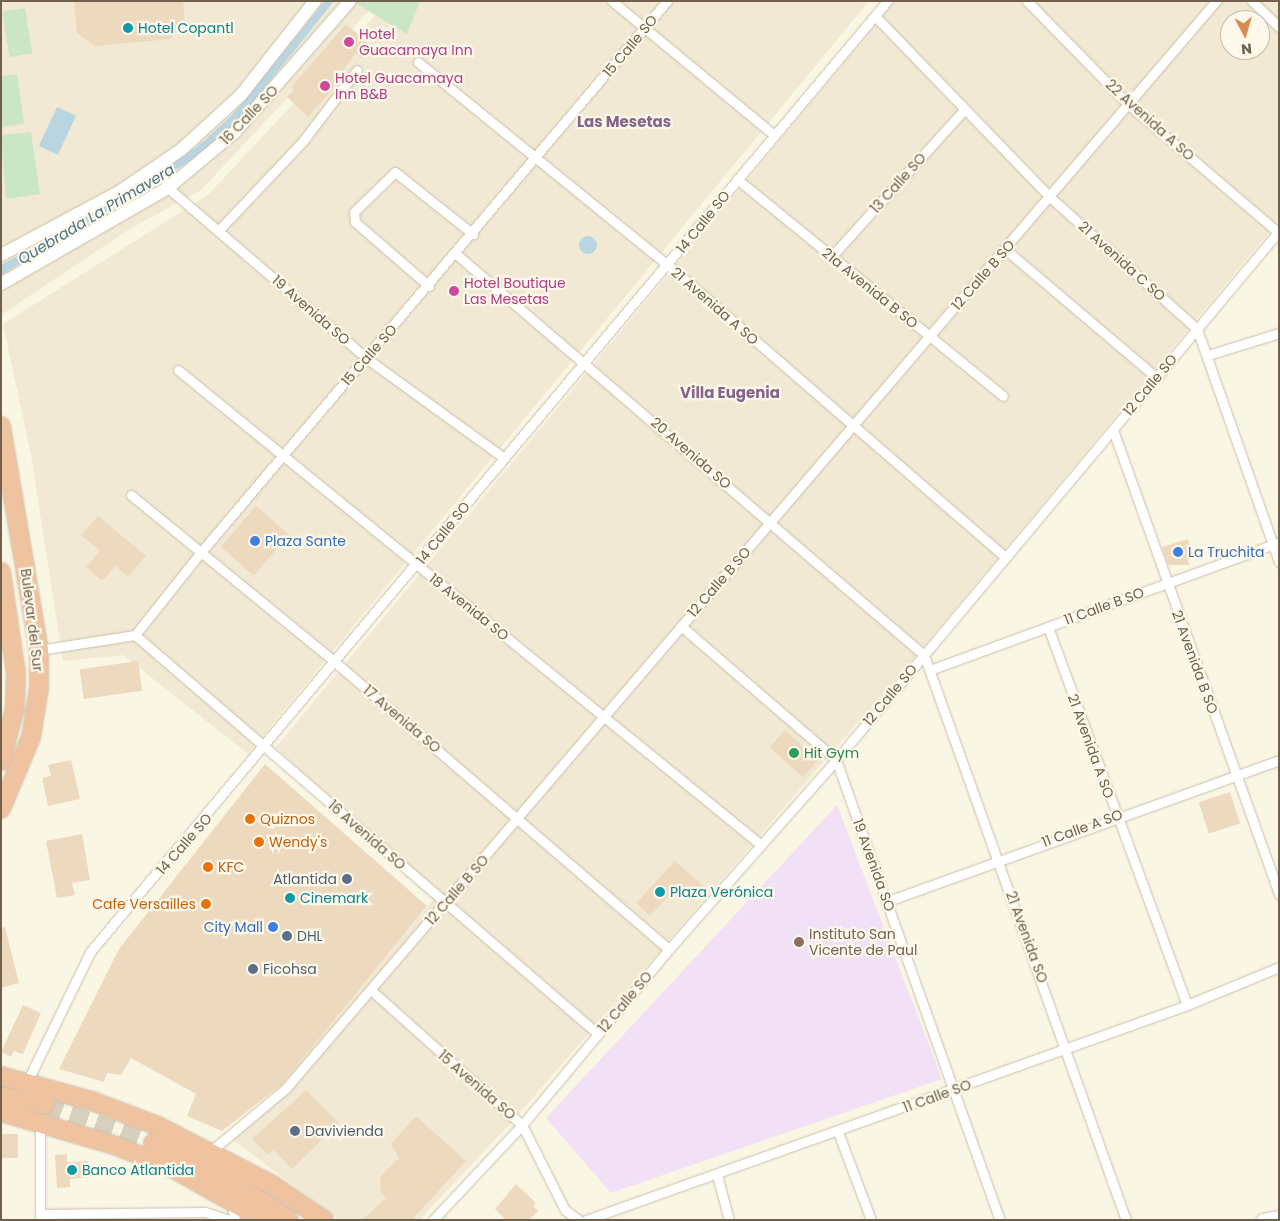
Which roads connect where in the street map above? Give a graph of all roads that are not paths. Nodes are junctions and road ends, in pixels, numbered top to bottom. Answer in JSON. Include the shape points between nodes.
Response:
{"nodes":[{"id":1,"x":315,"y":1,"type":"edge"},
{"id":2,"x":350,"y":1,"type":"edge"},
{"id":3,"x":612,"y":1,"type":"edge"},
{"id":4,"x":667,"y":1,"type":"edge"},
{"id":5,"x":1027,"y":1,"type":"edge"},
{"id":6,"x":1216,"y":1,"type":"edge"},
{"id":7,"x":1252,"y":1,"type":"edge"},
{"id":8,"x":886,"y":2,"type":"edge"},
{"id":9,"x":875,"y":16,"type":"junction"},
{"id":10,"x":1279,"y":27,"type":"edge"},
{"id":11,"x":645,"y":28,"type":"junction"},
{"id":12,"x":418,"y":62,"type":"dead end"},
{"id":13,"x":357,"y":70,"type":"dead end"},
{"id":14,"x":1129,"y":105,"type":"junction"},
{"id":15,"x":965,"y":110,"type":"junction"},
{"id":16,"x":773,"y":134,"type":"junction"},
{"id":17,"x":535,"y":160,"type":"junction"},
{"id":18,"x":157,"y":167,"type":"junction"},
{"id":19,"x":737,"y":179,"type":"junction"},
{"id":20,"x":168,"y":187,"type":"junction"},
{"id":21,"x":1051,"y":198,"type":"junction"},
{"id":22,"x":218,"y":230,"type":"junction"},
{"id":23,"x":1278,"y":232,"type":"edge"},
{"id":24,"x":473,"y":234,"type":"junction"},
{"id":25,"x":1005,"y":249,"type":"junction"},
{"id":26,"x":456,"y":254,"type":"junction"},
{"id":27,"x":1,"y":255,"type":"edge"},
{"id":28,"x":832,"y":256,"type":"junction"},
{"id":29,"x":668,"y":265,"type":"junction"},
{"id":30,"x":1,"y":284,"type":"edge"},
{"id":31,"x":429,"y":286,"type":"junction"},
{"id":32,"x":1197,"y":329,"type":"junction"},
{"id":33,"x":1279,"y":333,"type":"edge"},
{"id":34,"x":929,"y":336,"type":"junction"},
{"id":35,"x":1208,"y":355,"type":"junction"},
{"id":36,"x":366,"y":358,"type":"junction"},
{"id":37,"x":583,"y":360,"type":"junction"},
{"id":38,"x":178,"y":370,"type":"dead end"},
{"id":39,"x":1157,"y":378,"type":"junction"},
{"id":40,"x":1004,"y":396,"type":"dead end"},
{"id":41,"x":1,"y":426,"type":"edge"},
{"id":42,"x":854,"y":426,"type":"junction"},
{"id":43,"x":1113,"y":430,"type":"junction"},
{"id":44,"x":284,"y":455,"type":"junction"},
{"id":45,"x":504,"y":458,"type":"junction"},
{"id":46,"x":131,"y":495,"type":"dead end"},
{"id":47,"x":770,"y":522,"type":"junction"},
{"id":48,"x":1276,"y":543,"type":"edge"},
{"id":49,"x":201,"y":552,"type":"junction"},
{"id":50,"x":1006,"y":558,"type":"junction"},
{"id":51,"x":1279,"y":562,"type":"edge"},
{"id":52,"x":418,"y":565,"type":"junction"},
{"id":53,"x":1,"y":572,"type":"edge"},
{"id":54,"x":1166,"y":584,"type":"junction"},
{"id":55,"x":681,"y":626,"type":"junction"},
{"id":56,"x":1048,"y":627,"type":"junction"},
{"id":57,"x":136,"y":635,"type":"junction"},
{"id":58,"x":39,"y":650,"type":"junction"},
{"id":59,"x":924,"y":655,"type":"junction"},
{"id":60,"x":336,"y":663,"type":"junction"},
{"id":61,"x":930,"y":670,"type":"junction"},
{"id":62,"x":605,"y":717,"type":"junction"},
{"id":63,"x":266,"y":747,"type":"junction"},
{"id":64,"x":836,"y":760,"type":"junction"},
{"id":65,"x":1279,"y":760,"type":"edge"},
{"id":66,"x":1,"y":761,"type":"edge"},
{"id":67,"x":1236,"y":775,"type":"junction"},
{"id":68,"x":1,"y":809,"type":"edge"},
{"id":69,"x":1116,"y":816,"type":"junction"},
{"id":70,"x":518,"y":818,"type":"junction"},
{"id":71,"x":760,"y":844,"type":"junction"},
{"id":72,"x":999,"y":859,"type":"junction"},
{"id":73,"x":1279,"y":894,"type":"edge"},
{"id":74,"x":888,"y":901,"type":"junction"},
{"id":75,"x":446,"y":903,"type":"junction"},
{"id":76,"x":669,"y":949,"type":"junction"},
{"id":77,"x":1279,"y":967,"type":"edge"},
{"id":78,"x":371,"y":990,"type":"junction"},
{"id":79,"x":1187,"y":1005,"type":"junction"},
{"id":80,"x":598,"y":1034,"type":"junction"},
{"id":81,"x":1067,"y":1046,"type":"junction"},
{"id":82,"x":1,"y":1076,"type":"edge"},
{"id":83,"x":27,"y":1082,"type":"junction"},
{"id":84,"x":957,"y":1089,"type":"junction"},
{"id":85,"x":1,"y":1096,"type":"edge"},
{"id":86,"x":1,"y":1112,"type":"edge"},
{"id":87,"x":43,"y":1113,"type":"junction"},
{"id":88,"x":522,"y":1125,"type":"junction"},
{"id":89,"x":838,"y":1132,"type":"junction"},
{"id":90,"x":152,"y":1143,"type":"tunnel mouth"},
{"id":91,"x":212,"y":1151,"type":"junction"},
{"id":92,"x":717,"y":1175,"type":"junction"},
{"id":93,"x":230,"y":1199,"type":"junction"},
{"id":94,"x":40,"y":1217,"type":"edge"},
{"id":95,"x":1279,"y":1217,"type":"edge"},
{"id":96,"x":593,"y":1219,"type":"edge"},
{"id":97,"x":229,"y":1220,"type":"edge"},
{"id":98,"x":235,"y":1220,"type":"edge"},
{"id":99,"x":264,"y":1220,"type":"edge"},
{"id":100,"x":289,"y":1220,"type":"edge"},
{"id":101,"x":324,"y":1220,"type":"edge"},
{"id":102,"x":433,"y":1220,"type":"edge"},
{"id":103,"x":580,"y":1220,"type":"edge"},
{"id":104,"x":586,"y":1220,"type":"edge"},
{"id":105,"x":729,"y":1220,"type":"edge"},
{"id":106,"x":871,"y":1220,"type":"edge"},
{"id":107,"x":1000,"y":1220,"type":"edge"},
{"id":108,"x":1126,"y":1220,"type":"edge"},
{"id":109,"x":1263,"y":1220,"type":"edge"}],
"edges":[{"from":1,"to":18,"type":"street","name":"16 Calle SO","via":[[241,94]]},
{"from":2,"to":20,"type":"street","name":"16 Calle SO","via":[[235,132]]},
{"from":3,"to":11,"type":"street"},
{"from":4,"to":11,"type":"street","name":"15 Calle SO"},
{"from":5,"to":14,"type":"street","name":"22 Avenida A SO"},
{"from":6,"to":14,"type":"street","name":"12 Calle B SO"},
{"from":7,"to":10,"type":"street"},
{"from":8,"to":9,"type":"street","name":"14 Calle SO"},
{"from":9,"to":15,"type":"street","name":"21 Avenida C SO"},
{"from":9,"to":16,"type":"street","name":"14 Calle SO"},
{"from":11,"to":16,"type":"street"},
{"from":11,"to":17,"type":"street","name":"15 Calle SO"},
{"from":12,"to":17,"type":"street","name":"21 Avenida A SO"},
{"from":13,"to":22,"type":"street","via":[[303,141]]},
{"from":14,"to":21,"type":"street","name":"12 Calle B SO"},
{"from":14,"to":23,"type":"street","name":"22 Avenida A SO"},
{"from":15,"to":21,"type":"street","name":"21 Avenida C SO"},
{"from":15,"to":28,"type":"street","name":"13 Calle SO"},
{"from":16,"to":19,"type":"street","name":"14 Calle SO"},
{"from":17,"to":24,"type":"street","name":"15 Calle SO"},
{"from":17,"to":29,"type":"street","name":"21 Avenida A SO"},
{"from":18,"to":20,"type":"street","name":"19 Avenida SO"},
{"from":18,"to":27,"type":"street","name":"16 Calle SO","via":[[119,192]]},
{"from":19,"to":28,"type":"street","name":"21a Avenida B SO"},
{"from":19,"to":29,"type":"street","name":"14 Calle SO"},
{"from":20,"to":22,"type":"street","name":"19 Avenida SO"},
{"from":20,"to":30,"type":"street","name":"16 Calle SO"},
{"from":21,"to":25,"type":"street","name":"12 Calle B SO"},
{"from":21,"to":32,"type":"street","name":"21 Avenida C SO"},
{"from":22,"to":36,"type":"street","name":"19 Avenida SO"},
{"from":23,"to":32,"type":"street","name":"12 Calle SO"},
{"from":24,"to":26,"type":"street","name":"15 Calle SO"},
{"from":24,"to":31,"type":"street","via":[[395,172],[354,212],[355,222]]},
{"from":25,"to":34,"type":"street","name":"12 Calle B SO"},
{"from":25,"to":39,"type":"street"},
{"from":26,"to":31,"type":"street","name":"15 Calle SO"},
{"from":26,"to":37,"type":"street","name":"20 Avenida SO"},
{"from":28,"to":34,"type":"street","name":"21a Avenida B SO"},
{"from":29,"to":37,"type":"street","name":"14 Calle SO"},
{"from":29,"to":42,"type":"street","name":"21 Avenida A SO"},
{"from":31,"to":36,"type":"street","name":"15 Calle SO"},
{"from":32,"to":35,"type":"street","name":"21 Avenida C SO"},
{"from":32,"to":39,"type":"street","name":"12 Calle SO"},
{"from":33,"to":35,"type":"street"},
{"from":34,"to":40,"type":"street","name":"21a Avenida B SO"},
{"from":34,"to":42,"type":"street","name":"12 Calle B SO"},
{"from":35,"to":48,"type":"street","name":"21 Avenida C SO"},
{"from":36,"to":44,"type":"street","name":"15 Calle SO"},
{"from":36,"to":45,"type":"street","name":"19 Avenida SO"},
{"from":37,"to":45,"type":"street","name":"14 Calle SO"},
{"from":37,"to":47,"type":"street","name":"20 Avenida SO"},
{"from":38,"to":44,"type":"street","name":"18 Avenida SO"},
{"from":39,"to":43,"type":"street","name":"12 Calle SO"},
{"from":41,"to":58,"type":"highway","name":"Bulevar del Sur"},
{"from":42,"to":47,"type":"street","name":"12 Calle B SO"},
{"from":42,"to":50,"type":"street","name":"21 Avenida A SO"},
{"from":43,"to":50,"type":"street","name":"12 Calle SO"},
{"from":43,"to":54,"type":"street","name":"21 Avenida B SO"},
{"from":44,"to":49,"type":"street","name":"15 Calle SO"},
{"from":44,"to":52,"type":"street","name":"18 Avenida SO"},
{"from":45,"to":52,"type":"street","name":"14 Calle SO"},
{"from":46,"to":49,"type":"street","name":"17 Avenida SO"},
{"from":47,"to":55,"type":"street","name":"12 Calle B SO"},
{"from":47,"to":59,"type":"street","name":"20 Avenida SO"},
{"from":48,"to":51,"type":"street","name":"21 Avenida C SO"},
{"from":48,"to":54,"type":"street","name":"11 Calle B SO"},
{"from":49,"to":57,"type":"street","name":"15 Calle SO"},
{"from":49,"to":60,"type":"street","name":"17 Avenida SO"},
{"from":50,"to":59,"type":"street","name":"12 Calle SO"},
{"from":52,"to":60,"type":"street","name":"14 Calle SO"},
{"from":52,"to":62,"type":"street","name":"18 Avenida SO"},
{"from":53,"to":66,"type":"highway","name":"Bulevar del Sur","via":[[16,674],[15,708]]},
{"from":54,"to":56,"type":"street","name":"11 Calle B SO"},
{"from":54,"to":67,"type":"street","name":"21 Avenida B SO"},
{"from":55,"to":62,"type":"street","name":"12 Calle B SO"},
{"from":55,"to":64,"type":"street","name":"19 Avenida SO"},
{"from":56,"to":61,"type":"street","name":"11 Calle B SO"},
{"from":56,"to":69,"type":"street","name":"21 Avenida A SO"},
{"from":57,"to":58,"type":"street"},
{"from":57,"to":63,"type":"street","name":"16 Avenida SO"},
{"from":58,"to":68,"type":"highway","name":"Bulevar del Sur","via":[[39,688],[31,737]]},
{"from":59,"to":61,"type":"street","name":"21 Avenida SO"},
{"from":59,"to":64,"type":"street","name":"12 Calle SO"},
{"from":60,"to":63,"type":"street","name":"14 Calle SO"},
{"from":60,"to":70,"type":"street","name":"17 Avenida SO"},
{"from":61,"to":72,"type":"street","name":"21 Avenida SO"},
{"from":62,"to":70,"type":"street","name":"12 Calle B SO"},
{"from":62,"to":71,"type":"street","name":"18 Avenida SO"},
{"from":63,"to":75,"type":"street","name":"16 Avenida SO"},
{"from":63,"to":83,"type":"street","name":"14 Calle SO","via":[[90,952]]},
{"from":64,"to":71,"type":"street","name":"12 Calle SO"},
{"from":64,"to":74,"type":"street","name":"19 Avenida SO"},
{"from":65,"to":67,"type":"street","name":"11 Calle A SO"},
{"from":67,"to":69,"type":"street","name":"11 Calle A SO"},
{"from":67,"to":73,"type":"street","name":"21 Avenida B SO"},
{"from":69,"to":72,"type":"street","name":"11 Calle A SO"},
{"from":69,"to":79,"type":"street","name":"21 Avenida A SO"},
{"from":70,"to":75,"type":"street","name":"12 Calle B SO"},
{"from":70,"to":76,"type":"street","name":"17 Avenida SO"},
{"from":71,"to":76,"type":"street","name":"12 Calle SO"},
{"from":72,"to":74,"type":"street","name":"11 Calle A SO"},
{"from":72,"to":81,"type":"street","name":"21 Avenida SO"},
{"from":74,"to":84,"type":"street","name":"19 Avenida SO"},
{"from":75,"to":78,"type":"street","name":"12 Calle B SO"},
{"from":75,"to":80,"type":"street","name":"16 Avenida SO"},
{"from":76,"to":80,"type":"street","name":"12 Calle SO"},
{"from":77,"to":79,"type":"street","name":"11 Calle SO"},
{"from":78,"to":88,"type":"street","name":"15 Avenida SO"},
{"from":78,"to":91,"type":"street","name":"12 Calle B SO","via":[[286,1088]]},
{"from":79,"to":81,"type":"street","name":"11 Calle SO"},
{"from":80,"to":88,"type":"street","name":"12 Calle SO"},
{"from":81,"to":84,"type":"street","name":"11 Calle SO"},
{"from":81,"to":108,"type":"street","name":"21 Avenida SO"},
{"from":82,"to":83,"type":"highway"},
{"from":83,"to":91,"type":"highway","via":[[92,1101]]},
{"from":84,"to":89,"type":"street","name":"11 Calle SO"},
{"from":84,"to":107,"type":"street","name":"19 Avenida SO"},
{"from":85,"to":87,"type":"highway"},
{"from":86,"to":87,"type":"highway"},
{"from":87,"to":93,"type":"highway","via":[[172,1168]]},
{"from":87,"to":94,"type":"street"},
{"from":88,"to":102,"type":"street","name":"12 Calle SO"},
{"from":88,"to":103,"type":"street","name":"15 Avenida SO","via":[[565,1210]]},
{"from":89,"to":92,"type":"street","name":"11 Calle SO"},
{"from":89,"to":106,"type":"street"},
{"from":90,"to":100,"type":"highway","via":[[243,1189]]},
{"from":91,"to":101,"type":"highway"},
{"from":92,"to":96,"type":"street","name":"11 Calle SO"},
{"from":92,"to":105,"type":"street"},
{"from":93,"to":98,"type":"street"},
{"from":93,"to":99,"type":"highway"},
{"from":94,"to":97,"type":"street","via":[[205,1212]]},
{"from":95,"to":109,"type":"street"},
{"from":96,"to":104,"type":"street"}]}
